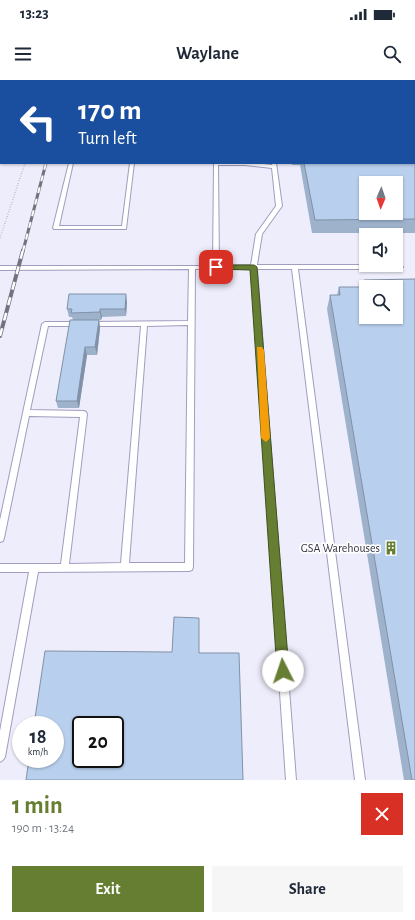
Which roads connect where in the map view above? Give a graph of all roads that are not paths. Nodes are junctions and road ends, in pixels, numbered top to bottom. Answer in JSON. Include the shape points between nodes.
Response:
{"nodes":[{"id":1,"x":71,"y":164,"type":"edge"},
{"id":2,"x":132,"y":164,"type":"edge"},
{"id":3,"x":216,"y":164,"type":"edge"},
{"id":4,"x":243,"y":164,"type":"edge"},
{"id":5,"x":274,"y":165,"type":"edge"},
{"id":6,"x":216,"y":267,"type":"junction"},
{"id":7,"x":254,"y":267,"type":"junction"},
{"id":8,"x":295,"y":267,"type":"junction"},
{"id":9,"x":359,"y":267,"type":"edge"},
{"id":10,"x":0,"y":268,"type":"edge"},
{"id":11,"x":192,"y":268,"type":"junction"},
{"id":12,"x":191,"y":323,"type":"junction"},
{"id":13,"x":144,"y":324,"type":"junction"},
{"id":14,"x":26,"y":413,"type":"junction"},
{"id":15,"x":0,"y":538,"type":"edge"},
{"id":16,"x":65,"y":567,"type":"junction"},
{"id":17,"x":125,"y":567,"type":"junction"},
{"id":18,"x":0,"y":568,"type":"edge"},
{"id":19,"x":34,"y":569,"type":"junction"},
{"id":20,"x":0,"y":757,"type":"edge"},
{"id":21,"x":291,"y":780,"type":"edge"},
{"id":22,"x":360,"y":780,"type":"edge"}],
"edges":[{"from":1,"to":2,"type":"lane","via":[[56,228],[124,228]]},
{"from":3,"to":4,"type":"lane"},
{"from":3,"to":6,"type":"lane"},
{"from":4,"to":5,"type":"lane"},
{"from":5,"to":7,"type":"lane","via":[[279,206],[259,234]]},
{"from":6,"to":7,"type":"lane"},
{"from":6,"to":11,"type":"lane"},
{"from":7,"to":8,"type":"lane"},
{"from":7,"to":21,"type":"lane"},
{"from":8,"to":9,"type":"lane"},
{"from":8,"to":22,"type":"lane"},
{"from":10,"to":11,"type":"lane"},
{"from":11,"to":12,"type":"lane"},
{"from":12,"to":13,"type":"lane"},
{"from":12,"to":17,"type":"lane","via":[[189,567]]},
{"from":13,"to":14,"type":"lane","via":[[45,324]]},
{"from":13,"to":17,"type":"lane"},
{"from":14,"to":15,"type":"lane"},
{"from":14,"to":16,"type":"lane","via":[[84,414]]},
{"from":16,"to":17,"type":"lane"},
{"from":16,"to":19,"type":"lane"},
{"from":18,"to":19,"type":"lane"},
{"from":19,"to":20,"type":"lane"}]}
